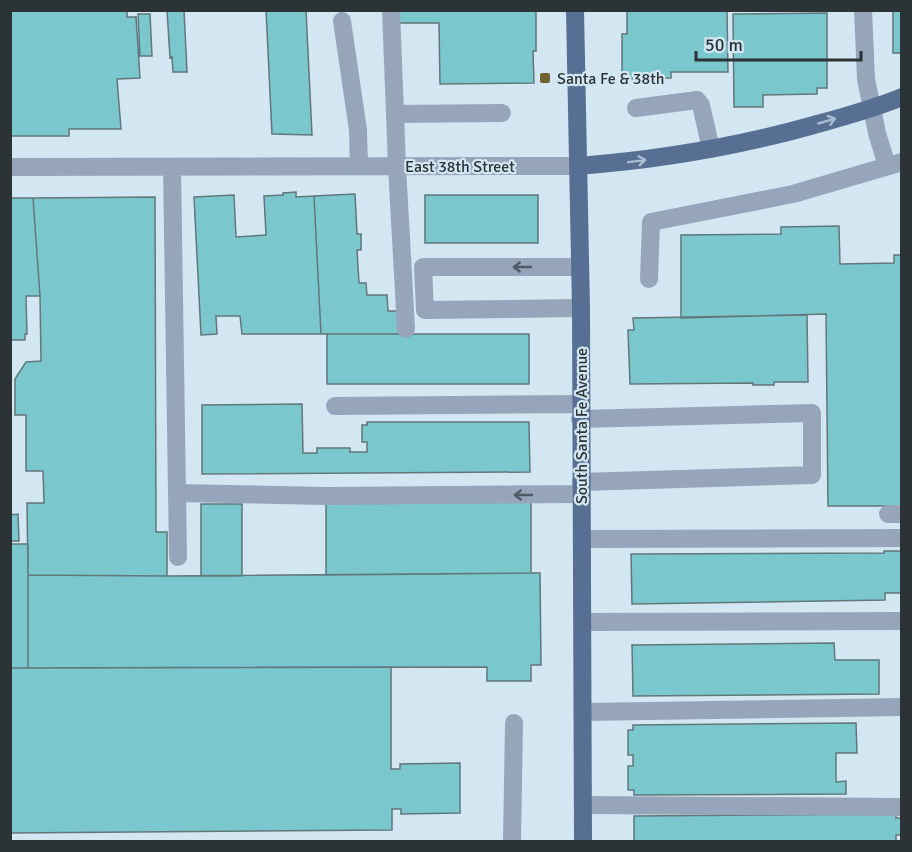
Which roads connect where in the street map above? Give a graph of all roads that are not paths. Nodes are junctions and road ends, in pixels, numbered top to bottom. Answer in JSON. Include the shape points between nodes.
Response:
{"nodes":[{"id":1,"x":391,"y":10,"type":"edge"},
{"id":2,"x":575,"y":10,"type":"edge"},
{"id":3,"x":863,"y":10,"type":"edge"},
{"id":4,"x":342,"y":21,"type":"dead end"},
{"id":5,"x":902,"y":97,"type":"edge"},
{"id":6,"x":636,"y":108,"type":"dead end"},
{"id":7,"x":871,"y":108,"type":"junction"},
{"id":8,"x":502,"y":113,"type":"dead end"},
{"id":9,"x":395,"y":114,"type":"junction"},
{"id":10,"x":711,"y":149,"type":"junction"},
{"id":11,"x":894,"y":164,"type":"edge"},
{"id":12,"x":359,"y":166,"type":"junction"},
{"id":13,"x":397,"y":166,"type":"junction"},
{"id":14,"x":578,"y":166,"type":"junction"},
{"id":15,"x":10,"y":167,"type":"edge"},
{"id":16,"x":171,"y":167,"type":"junction"},
{"id":17,"x":401,"y":242,"type":"junction"},
{"id":18,"x":423,"y":267,"type":"junction"},
{"id":19,"x":580,"y":267,"type":"junction"},
{"id":20,"x":649,"y":279,"type":"dead end"},
{"id":21,"x":581,"y":308,"type":"junction"},
{"id":22,"x":406,"y":328,"type":"dead end"},
{"id":23,"x":334,"y":406,"type":"dead end"},
{"id":24,"x":580,"y":411,"type":"junction"},
{"id":25,"x":581,"y":488,"type":"junction"},
{"id":26,"x":177,"y":493,"type":"junction"},
{"id":27,"x":902,"y":538,"type":"edge"},
{"id":28,"x":582,"y":539,"type":"junction"},
{"id":29,"x":178,"y":557,"type":"dead end"},
{"id":30,"x":902,"y":621,"type":"edge"},
{"id":31,"x":582,"y":622,"type":"junction"},
{"id":32,"x":902,"y":707,"type":"edge"},
{"id":33,"x":583,"y":712,"type":"junction"},
{"id":34,"x":514,"y":723,"type":"dead end"},
{"id":35,"x":584,"y":805,"type":"junction"},
{"id":36,"x":902,"y":807,"type":"edge"},
{"id":37,"x":512,"y":842,"type":"edge"},
{"id":38,"x":583,"y":842,"type":"edge"}],
"edges":[{"from":1,"to":9,"type":"street"},
{"from":2,"to":14,"type":"main road","name":"South Santa Fe Avenue"},
{"from":3,"to":7,"type":"street"},
{"from":4,"to":12,"type":"street","via":[[358,130]]},
{"from":5,"to":7,"type":"main road","name":"East 38th Street"},
{"from":6,"to":10,"type":"street","via":[[697,100]]},
{"from":10,"to":7,"type":"main road","name":"East 38th Street","one_way":true,"via":[[765,139]]},
{"from":7,"to":11,"type":"street"},
{"from":8,"to":9,"type":"street"},
{"from":9,"to":13,"type":"street"},
{"from":14,"to":10,"type":"main road","name":"East 38th Street","one_way":true},
{"from":11,"to":20,"type":"street","via":[[793,194],[651,222]]},
{"from":12,"to":13,"type":"street","name":"East 38th Street"},
{"from":12,"to":16,"type":"street","name":"East 38th Street"},
{"from":13,"to":14,"type":"street","name":"East 38th Street"},
{"from":13,"to":17,"type":"street"},
{"from":14,"to":19,"type":"main road","name":"South Santa Fe Avenue"},
{"from":15,"to":16,"type":"street","name":"East 38th Street"},
{"from":16,"to":26,"type":"street"},
{"from":17,"to":18,"type":"street"},
{"from":17,"to":22,"type":"street"},
{"from":19,"to":18,"type":"street","one_way":true},
{"from":18,"to":21,"type":"street","via":[[425,310]]},
{"from":19,"to":21,"type":"main road","name":"South Santa Fe Avenue"},
{"from":21,"to":24,"type":"main road","name":"South Santa Fe Avenue"},
{"from":23,"to":24,"type":"street"},
{"from":24,"to":25,"type":"main road","name":"South Santa Fe Avenue"},
{"from":24,"to":25,"type":"street","via":[[812,413],[812,475]]},
{"from":25,"to":26,"type":"street","one_way":true,"via":[[317,495]]},
{"from":25,"to":28,"type":"main road","name":"South Santa Fe Avenue"},
{"from":26,"to":29,"type":"street"},
{"from":27,"to":28,"type":"street"},
{"from":28,"to":31,"type":"main road","name":"South Santa Fe Avenue"},
{"from":30,"to":31,"type":"street"},
{"from":31,"to":33,"type":"main road","name":"South Santa Fe Avenue"},
{"from":32,"to":33,"type":"street"},
{"from":33,"to":35,"type":"main road","name":"South Santa Fe Avenue"},
{"from":34,"to":37,"type":"street"},
{"from":35,"to":36,"type":"street"},
{"from":35,"to":38,"type":"main road","name":"South Santa Fe Avenue"}]}
